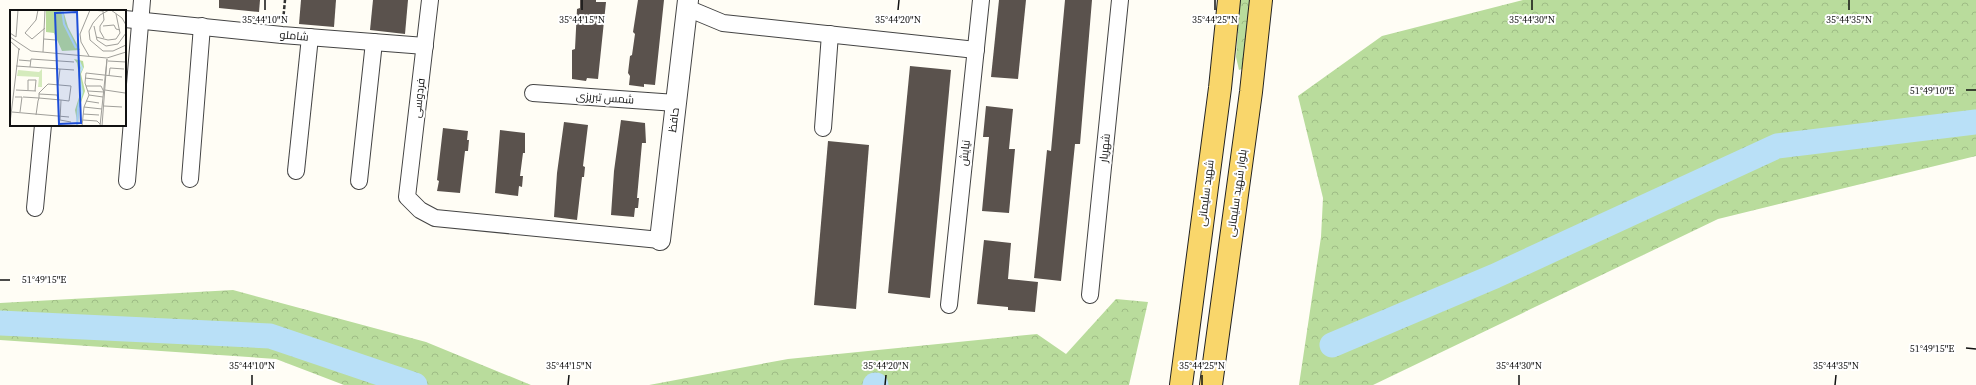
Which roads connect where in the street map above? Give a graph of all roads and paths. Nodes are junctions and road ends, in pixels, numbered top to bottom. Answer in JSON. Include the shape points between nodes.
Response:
{"nodes":[{"id":1,"x":142,"y":0,"type":"edge"},
{"id":2,"x":285,"y":0,"type":"edge"},
{"id":3,"x":430,"y":0,"type":"edge"},
{"id":4,"x":981,"y":0,"type":"edge"},
{"id":5,"x":1120,"y":0,"type":"edge"},
{"id":6,"x":1229,"y":0,"type":"edge"},
{"id":7,"x":1261,"y":0,"type":"edge"},
{"id":8,"x":688,"y":4,"type":"edge"},
{"id":9,"x":133,"y":20,"type":"edge"},
{"id":10,"x":202,"y":26,"type":"junction"},
{"id":11,"x":830,"y":34,"type":"junction"},
{"id":12,"x":282,"y":35,"type":"junction"},
{"id":13,"x":310,"y":37,"type":"junction"},
{"id":14,"x":374,"y":42,"type":"junction"},
{"id":15,"x":425,"y":46,"type":"junction"},
{"id":16,"x":976,"y":50,"type":"junction"},
{"id":17,"x":1220,"y":88,"type":"junction"},
{"id":18,"x":1252,"y":92,"type":"junction"},
{"id":19,"x":533,"y":93,"type":"dead end"},
{"id":20,"x":676,"y":103,"type":"junction"},
{"id":21,"x":43,"y":126,"type":"edge"},
{"id":22,"x":823,"y":128,"type":"dead end"},
{"id":23,"x":296,"y":171,"type":"dead end"},
{"id":24,"x":190,"y":179,"type":"dead end"},
{"id":25,"x":359,"y":180,"type":"dead end"},
{"id":26,"x":126,"y":181,"type":"dead end"},
{"id":27,"x":35,"y":208,"type":"dead end"},
{"id":28,"x":660,"y":240,"type":"joint"},
{"id":29,"x":1090,"y":295,"type":"dead end"},
{"id":30,"x":949,"y":305,"type":"dead end"},
{"id":31,"x":1181,"y":385,"type":"edge"},
{"id":32,"x":1211,"y":385,"type":"edge"}],
"edges":[{"from":1,"to":9,"type":"street"},
{"from":2,"to":12,"type":"path"},
{"from":3,"to":15,"type":"street","name":"فردوسی"},
{"from":4,"to":16,"type":"street","name":"نیایش"},
{"from":5,"to":29,"type":"street","name":"شهریار"},
{"from":6,"to":17,"type":"main road","name":"شهید سلیمانی"},
{"from":7,"to":18,"type":"main road","name":"بلوار شهید سلیمانی"},
{"from":8,"to":11,"type":"street","via":[[722,23]]},
{"from":8,"to":20,"type":"street","name":"حافظ"},
{"from":9,"to":10,"type":"street","name":"شاملو"},
{"from":9,"to":26,"type":"street"},
{"from":10,"to":12,"type":"street","name":"شاملو"},
{"from":10,"to":24,"type":"street"},
{"from":11,"to":16,"type":"street"},
{"from":11,"to":22,"type":"street"},
{"from":12,"to":13,"type":"street","name":"شاملو"},
{"from":13,"to":14,"type":"street","name":"شاملو"},
{"from":13,"to":23,"type":"street"},
{"from":14,"to":15,"type":"street","name":"شاملو"},
{"from":14,"to":25,"type":"street"},
{"from":15,"to":28,"type":"street","name":"فردوسی","via":[[407,197],[420,210],[435,218]]},
{"from":16,"to":30,"type":"street","name":"نیایش"},
{"from":17,"to":18,"type":"main road"},
{"from":17,"to":31,"type":"main road","name":"شهید سلیمانی"},
{"from":18,"to":32,"type":"main road","name":"بلوار شهید سلیمانی"},
{"from":19,"to":20,"type":"street","name":"شمس تبریزی"},
{"from":20,"to":28,"type":"street","name":"حافظ"},
{"from":21,"to":27,"type":"street"}]}
